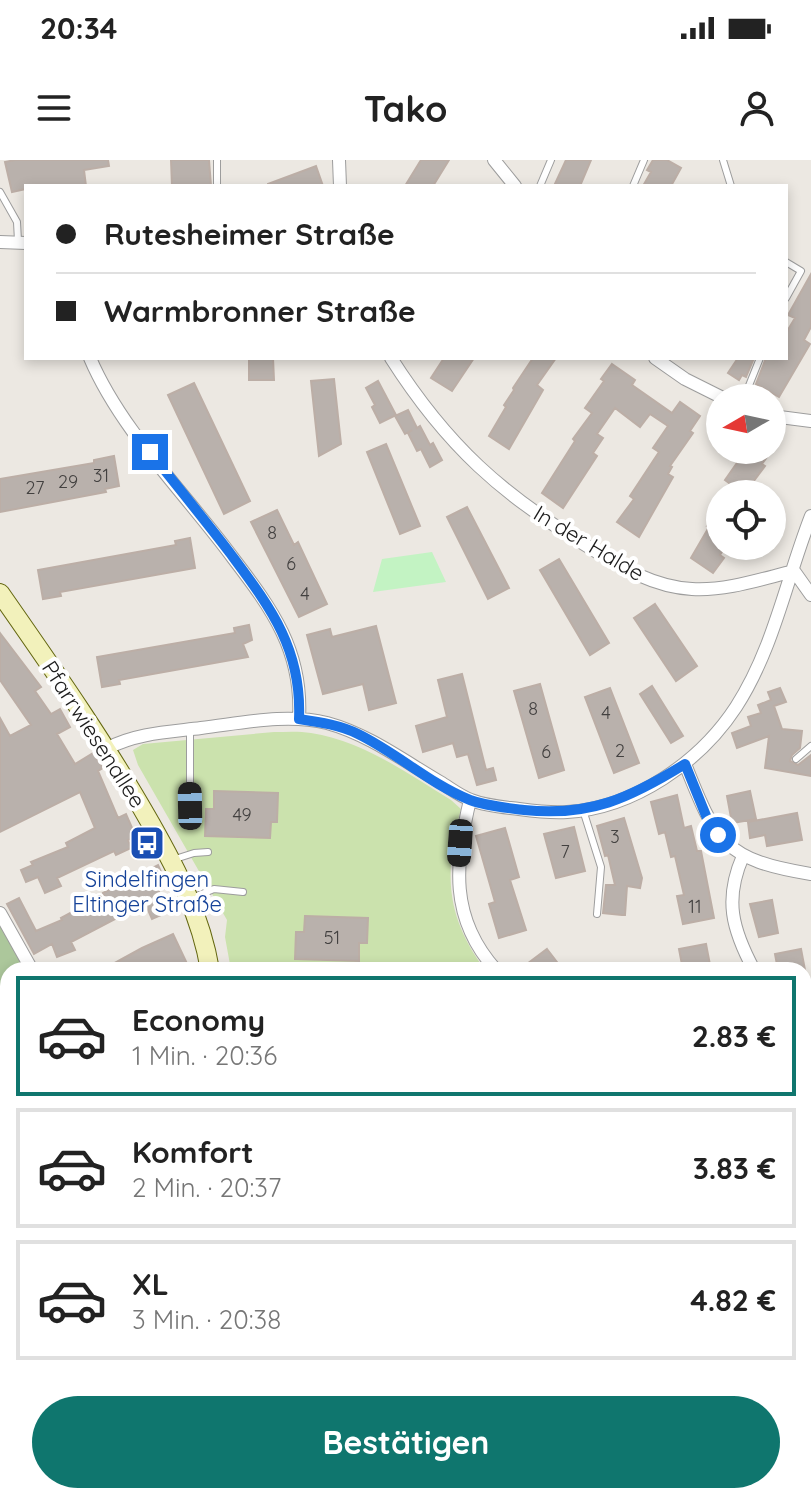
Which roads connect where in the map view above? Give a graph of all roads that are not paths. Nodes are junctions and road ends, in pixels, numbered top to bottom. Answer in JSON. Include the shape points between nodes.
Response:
{"nodes":[{"id":1,"x":217,"y":160,"type":"edge"},
{"id":2,"x":339,"y":160,"type":"edge"},
{"id":3,"x":494,"y":160,"type":"edge"},
{"id":4,"x":551,"y":160,"type":"edge"},
{"id":5,"x":644,"y":160,"type":"edge"},
{"id":6,"x":723,"y":160,"type":"edge"},
{"id":7,"x":217,"y":184,"type":"edge"},
{"id":8,"x":340,"y":184,"type":"edge"},
{"id":9,"x":513,"y":184,"type":"edge"},
{"id":10,"x":541,"y":184,"type":"edge"},
{"id":11,"x":634,"y":184,"type":"edge"},
{"id":12,"x":730,"y":184,"type":"edge"},
{"id":13,"x":0,"y":192,"type":"edge"},
{"id":14,"x":0,"y":242,"type":"edge"},
{"id":15,"x":22,"y":242,"type":"edge"},
{"id":16,"x":788,"y":263,"type":"edge"},
{"id":17,"x":788,"y":294,"type":"edge"},
{"id":18,"x":91,"y":360,"type":"edge"},
{"id":19,"x":392,"y":360,"type":"edge"},
{"id":20,"x":658,"y":360,"type":"edge"},
{"id":21,"x":759,"y":360,"type":"edge"},
{"id":22,"x":750,"y":384,"type":"edge"},
{"id":23,"x":706,"y":390,"type":"edge"},
{"id":24,"x":786,"y":418,"type":"edge"},
{"id":25,"x":811,"y":421,"type":"edge"},
{"id":26,"x":811,"y":516,"type":"edge"},
{"id":27,"x":794,"y":571,"type":"junction"},
{"id":28,"x":0,"y":593,"type":"edge"},
{"id":29,"x":811,"y":595,"type":"edge"},
{"id":30,"x":299,"y":719,"type":"junction"},
{"id":31,"x":190,"y":730,"type":"junction"},
{"id":32,"x":811,"y":746,"type":"edge"},
{"id":33,"x":108,"y":748,"type":"junction"},
{"id":34,"x":796,"y":759,"type":"dead end"},
{"id":35,"x":685,"y":764,"type":"junction"},
{"id":36,"x":470,"y":800,"type":"junction"},
{"id":37,"x":583,"y":810,"type":"junction"},
{"id":38,"x":190,"y":826,"type":"dead end"},
{"id":39,"x":208,"y":852,"type":"dead end"},
{"id":40,"x":743,"y":856,"type":"junction"},
{"id":41,"x":171,"y":861,"type":"junction"},
{"id":42,"x":811,"y":874,"type":"edge"},
{"id":43,"x":243,"y":892,"type":"dead end"},
{"id":44,"x":190,"y":899,"type":"junction"},
{"id":45,"x":0,"y":913,"type":"edge"},
{"id":46,"x":597,"y":914,"type":"dead end"},
{"id":47,"x":28,"y":962,"type":"edge"},
{"id":48,"x":208,"y":962,"type":"edge"},
{"id":49,"x":490,"y":962,"type":"edge"},
{"id":50,"x":750,"y":962,"type":"edge"}],
"edges":[{"from":1,"to":7,"type":"lane"},
{"from":2,"to":8,"type":"street"},
{"from":3,"to":9,"type":"street"},
{"from":4,"to":10,"type":"lane"},
{"from":5,"to":11,"type":"lane"},
{"from":6,"to":12,"type":"lane"},
{"from":13,"to":15,"type":"lane"},
{"from":14,"to":15,"type":"street"},
{"from":16,"to":17,"type":"lane","via":[[801,271]]},
{"from":18,"to":30,"type":"street","via":[[132,428],[276,617],[299,684]]},
{"from":19,"to":27,"type":"street","name":"In der Halde","via":[[437,425],[491,480],[632,573],[704,589]]},
{"from":20,"to":23,"type":"street"},
{"from":21,"to":22,"type":"lane"},
{"from":24,"to":25,"type":"street"},
{"from":26,"to":27,"type":"street"},
{"from":27,"to":29,"type":"street"},
{"from":27,"to":35,"type":"street","via":[[753,679],[726,721]]},
{"from":28,"to":33,"type":"main road","name":"Pfarrwiesenallee"},
{"from":30,"to":31,"type":"street"},
{"from":30,"to":36,"type":"street","via":[[357,733]]},
{"from":31,"to":33,"type":"street","via":[[142,735]]},
{"from":31,"to":38,"type":"lane"},
{"from":32,"to":34,"type":"lane"},
{"from":33,"to":41,"type":"main road","name":"Pfarrwiesenallee"},
{"from":35,"to":37,"type":"street","via":[[631,795]]},
{"from":35,"to":40,"type":"street","via":[[709,823]]},
{"from":36,"to":37,"type":"street","via":[[537,811]]},
{"from":36,"to":49,"type":"street","via":[[460,843],[460,901],[468,927]]},
{"from":37,"to":46,"type":"lane","via":[[601,867]]},
{"from":39,"to":41,"type":"lane"},
{"from":40,"to":42,"type":"street"},
{"from":40,"to":50,"type":"street","via":[[731,897],[736,933]]},
{"from":41,"to":44,"type":"main road","name":"Pfarrwiesenallee"},
{"from":43,"to":44,"type":"lane","via":[[214,889]]},
{"from":44,"to":48,"type":"main road","name":"Pfarrwiesenallee"},
{"from":45,"to":47,"type":"street"}]}
